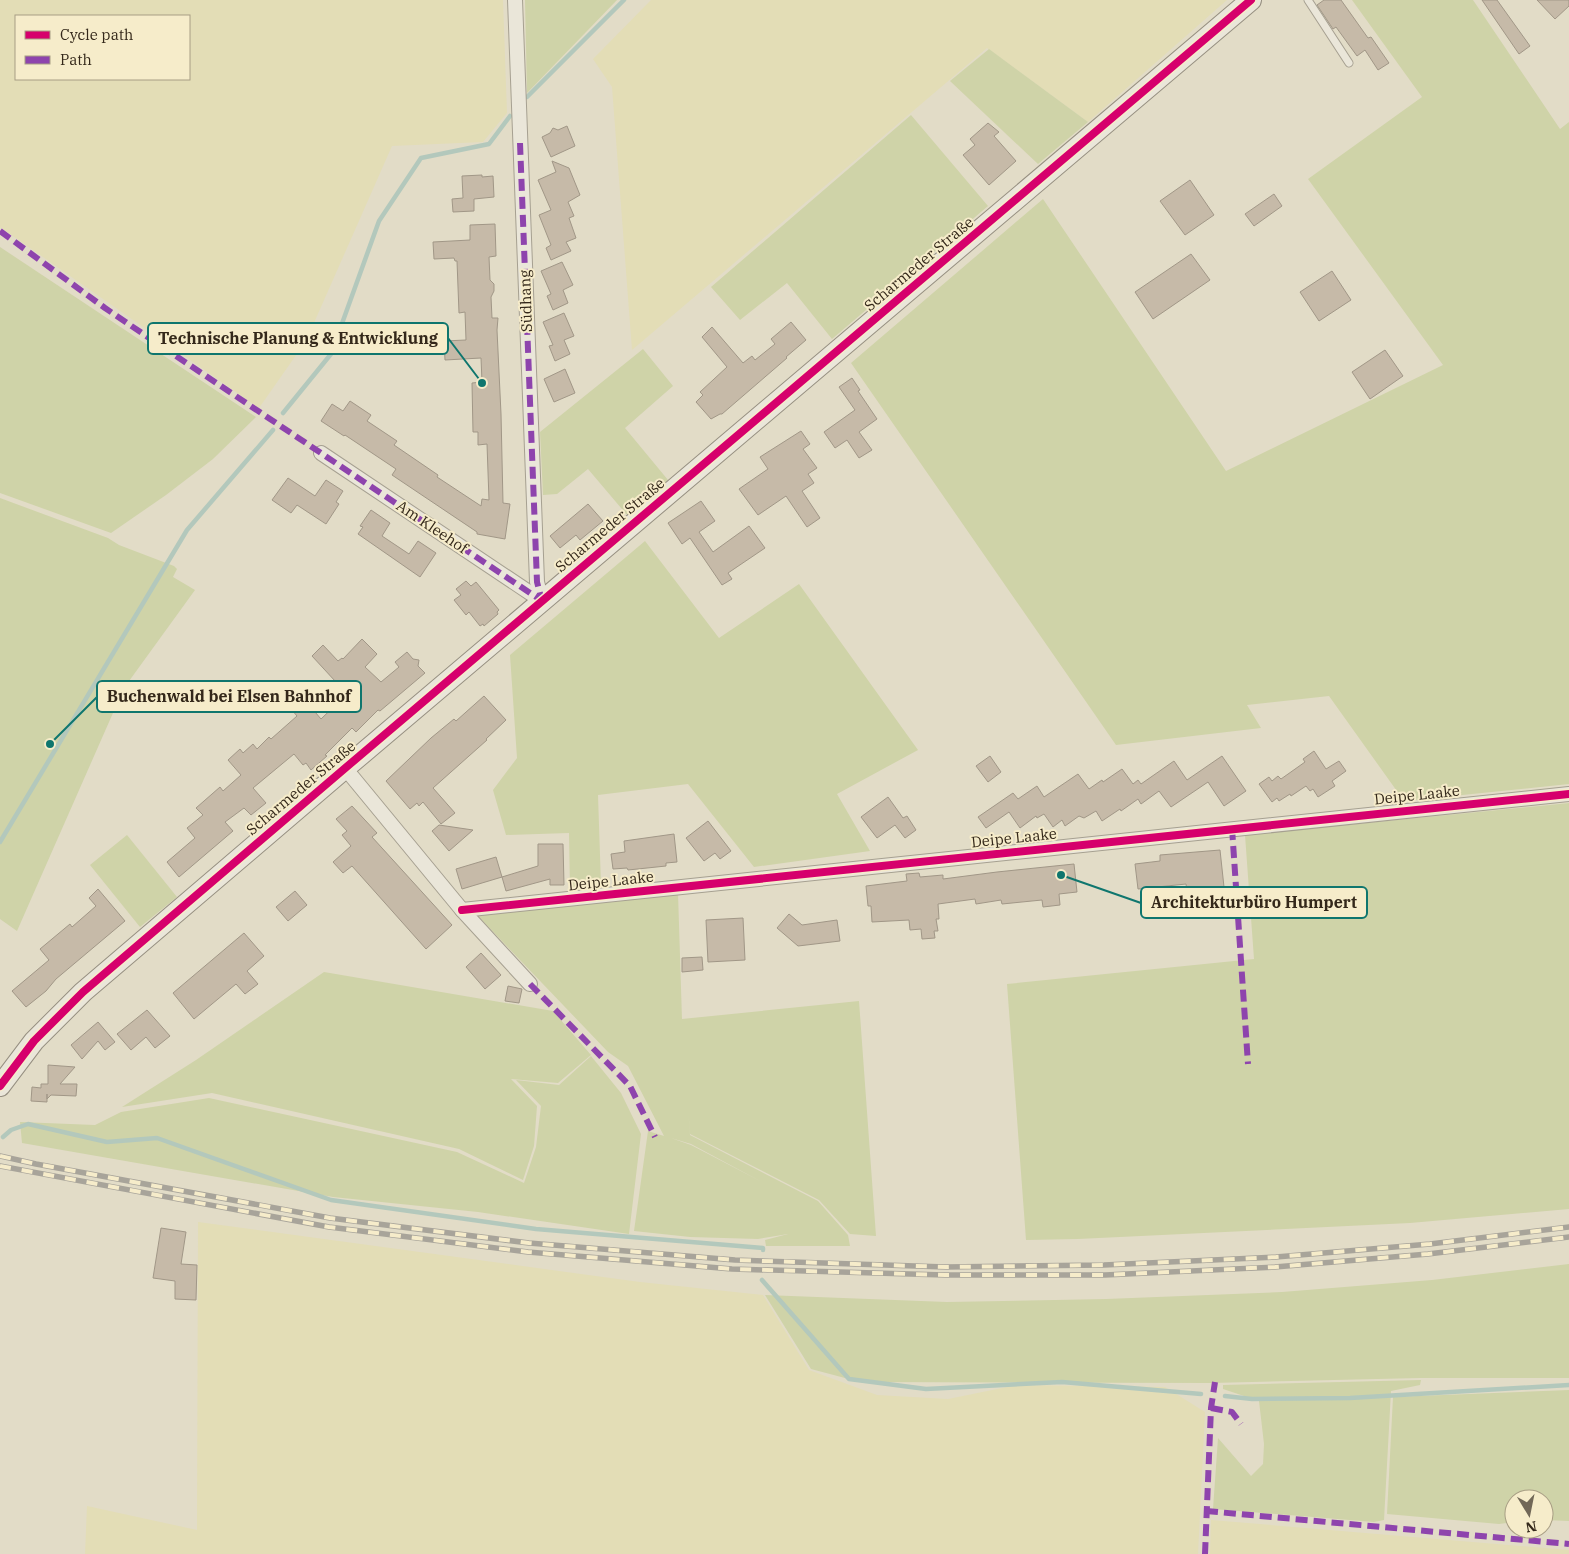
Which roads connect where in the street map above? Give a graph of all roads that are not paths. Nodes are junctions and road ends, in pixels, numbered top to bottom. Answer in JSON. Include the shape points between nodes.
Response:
{"nodes":[{"id":1,"x":515,"y":0,"type":"edge"},
{"id":2,"x":1251,"y":0,"type":"edge"},
{"id":3,"x":1308,"y":0,"type":"edge"},
{"id":4,"x":1349,"y":62,"type":"dead end"},
{"id":5,"x":321,"y":453,"type":"dead end"},
{"id":6,"x":542,"y":601,"type":"junction"},
{"id":7,"x":345,"y":768,"type":"junction"},
{"id":8,"x":1569,"y":794,"type":"edge"},
{"id":9,"x":462,"y":910,"type":"junction"},
{"id":10,"x":530,"y":984,"type":"dead end"},
{"id":11,"x":0,"y":1086,"type":"edge"}],
"edges":[{"from":1,"to":6,"type":"street","name":"Südhang","via":[[537,582]]},
{"from":2,"to":6,"type":"street","name":"Scharmeder Straße"},
{"from":3,"to":4,"type":"lane"},
{"from":5,"to":6,"type":"street","name":"Am Kleehof"},
{"from":6,"to":7,"type":"street","name":"Scharmeder Straße"},
{"from":7,"to":9,"type":"street"},
{"from":7,"to":11,"type":"street","name":"Scharmeder Straße","via":[[83,992],[34,1041]]},
{"from":8,"to":9,"type":"street","name":"Deipe Laake"},
{"from":9,"to":10,"type":"street"}]}
